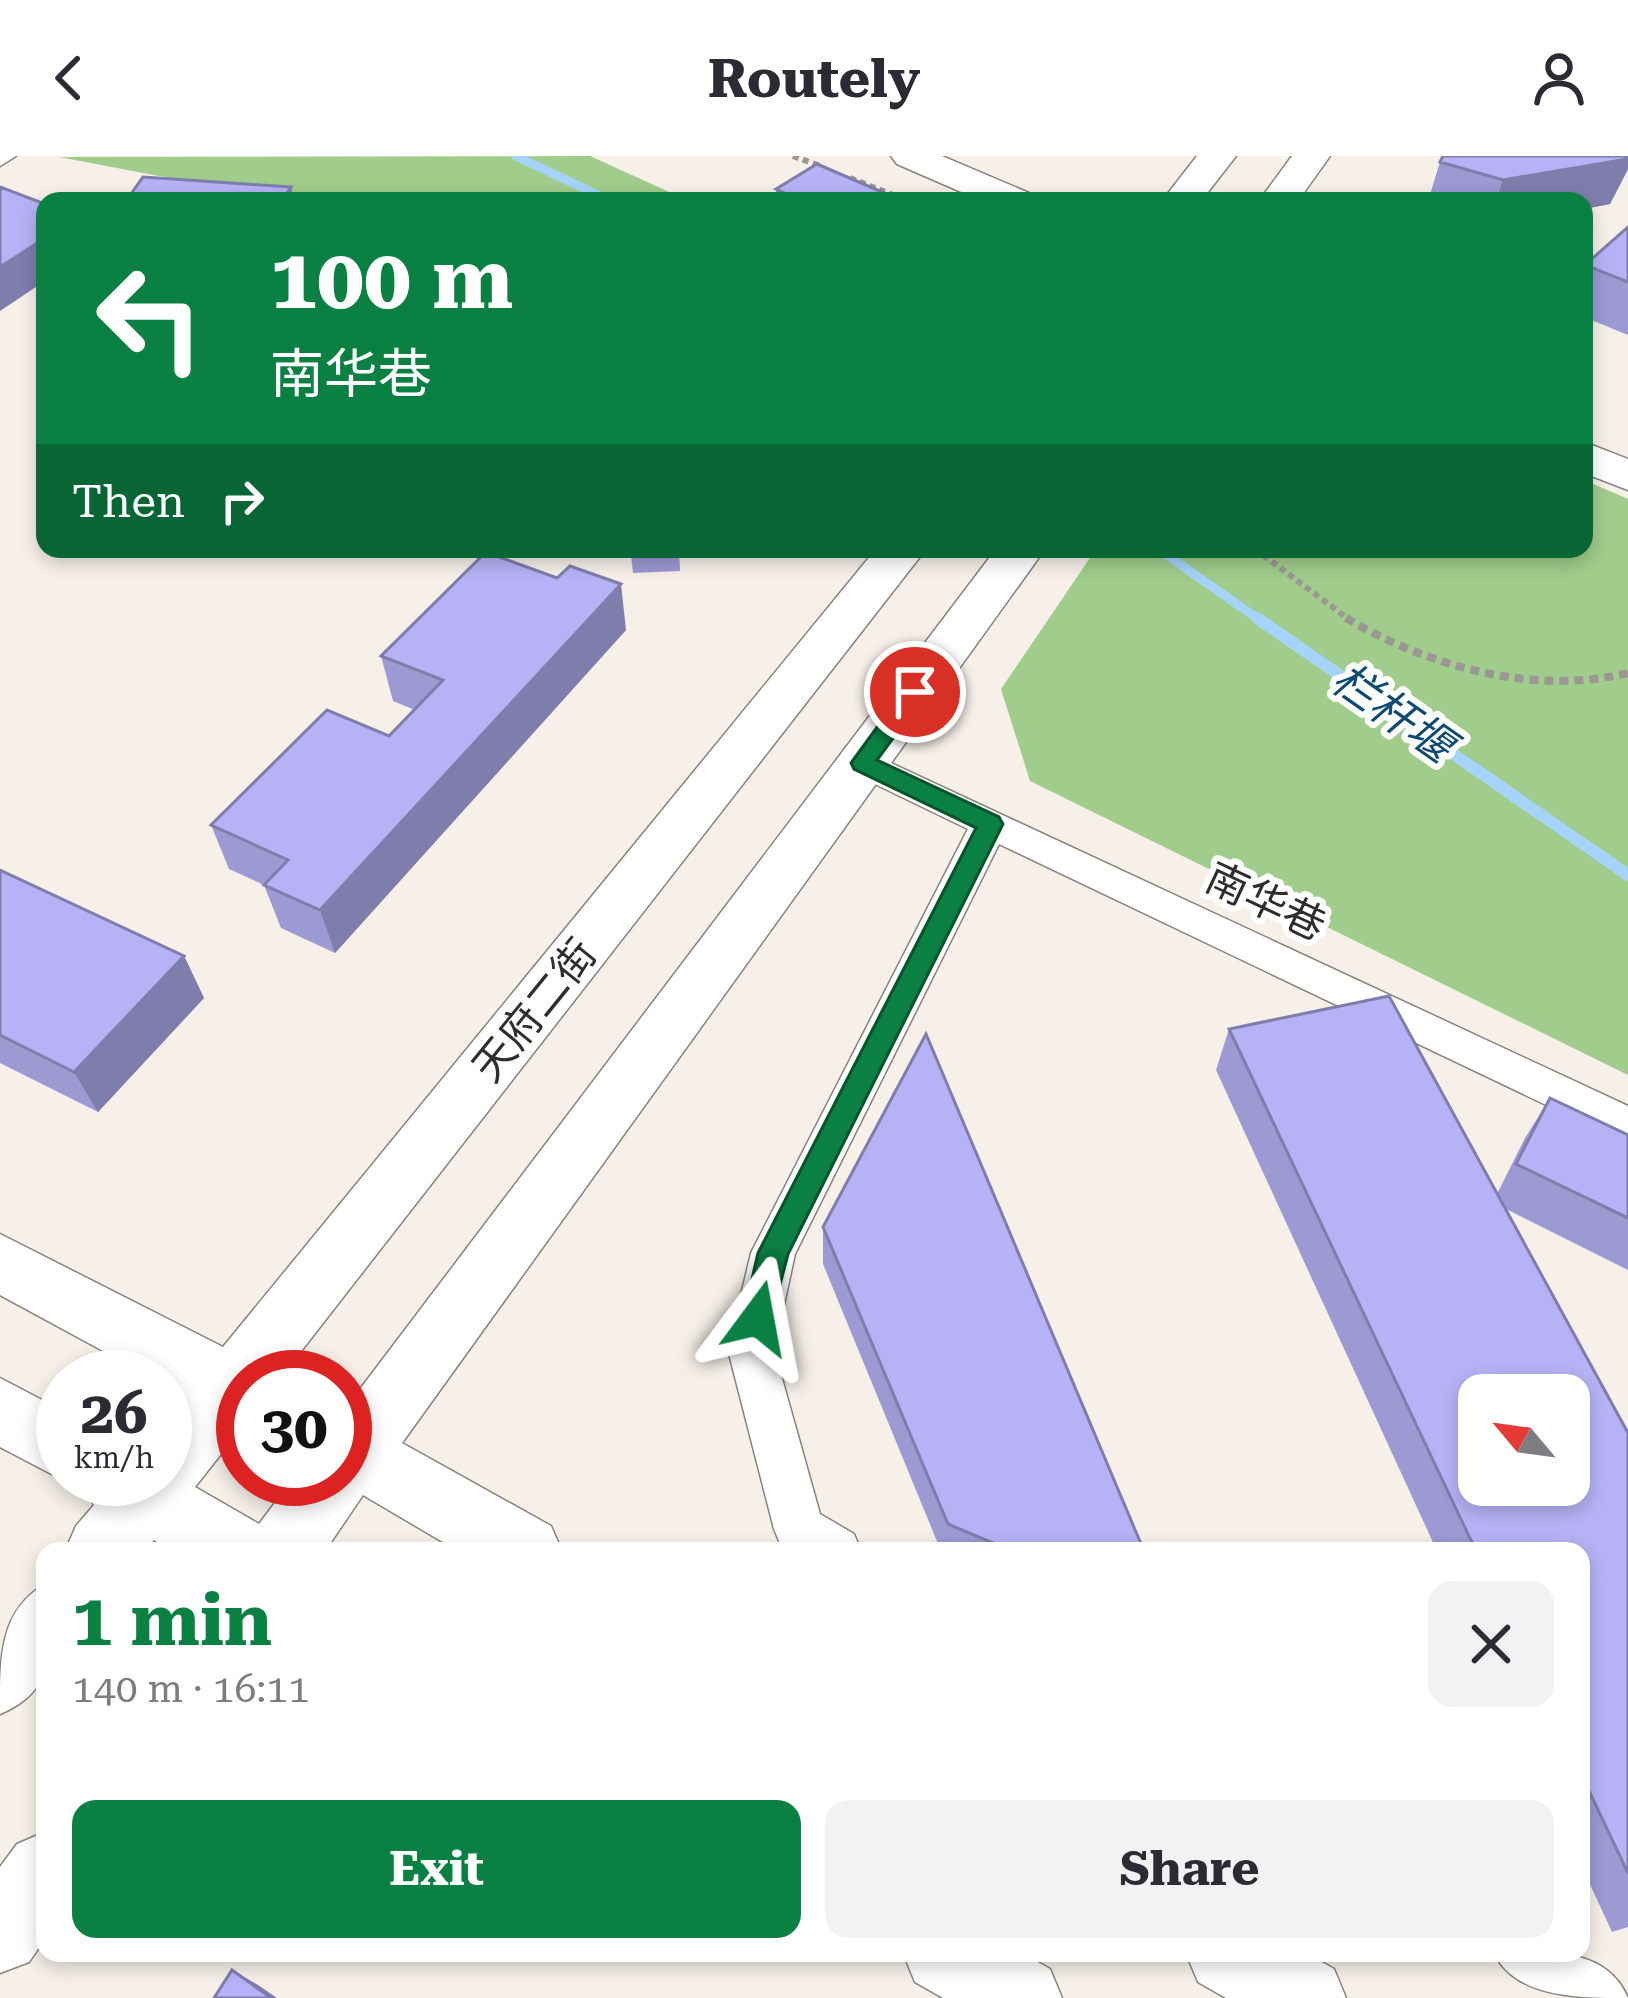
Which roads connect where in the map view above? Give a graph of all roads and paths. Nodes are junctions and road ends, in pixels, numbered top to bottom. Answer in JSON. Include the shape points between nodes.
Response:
{"nodes":[{"id":1,"x":793,"y":156,"type":"edge"},
{"id":2,"x":910,"y":156,"type":"edge"},
{"id":3,"x":1217,"y":156,"type":"edge"},
{"id":4,"x":1311,"y":156,"type":"edge"},
{"id":5,"x":885,"y":192,"type":"edge"},
{"id":6,"x":995,"y":192,"type":"edge"},
{"id":7,"x":1188,"y":192,"type":"edge"},
{"id":8,"x":1285,"y":192,"type":"edge"},
{"id":9,"x":1593,"y":460,"type":"edge"},
{"id":10,"x":1628,"y":476,"type":"edge"},
{"id":11,"x":895,"y":558,"type":"edge"},
{"id":12,"x":1014,"y":558,"type":"edge"},
{"id":13,"x":1267,"y":558,"type":"edge"},
{"id":14,"x":1628,"y":673,"type":"edge"},
{"id":15,"x":862,"y":763,"type":"junction"},
{"id":16,"x":990,"y":824,"type":"junction"},
{"id":17,"x":1628,"y":1126,"type":"edge"},
{"id":18,"x":0,"y":1262,"type":"edge"},
{"id":19,"x":269,"y":1350,"type":"edge"},
{"id":20,"x":216,"y":1377,"type":"edge"},
{"id":21,"x":0,"y":1410,"type":"edge"},
{"id":22,"x":216,"y":1411,"type":"edge"},
{"id":23,"x":372,"y":1425,"type":"edge"},
{"id":24,"x":36,"y":1432,"type":"edge"},
{"id":25,"x":192,"y":1435,"type":"edge"},
{"id":26,"x":372,"y":1474,"type":"edge"},
{"id":27,"x":130,"y":1506,"type":"edge"},
{"id":28,"x":179,"y":1506,"type":"edge"},
{"id":29,"x":314,"y":1506,"type":"edge"},
{"id":30,"x":107,"y":1542,"type":"edge"},
{"id":31,"x":226,"y":1542,"type":"edge"},
{"id":32,"x":288,"y":1542,"type":"edge"},
{"id":33,"x":508,"y":1542,"type":"edge"},
{"id":34,"x":821,"y":1542,"type":"edge"},
{"id":35,"x":36,"y":1632,"type":"edge"},
{"id":36,"x":0,"y":1677,"type":"edge"},
{"id":37,"x":36,"y":1884,"type":"edge"},
{"id":38,"x":0,"y":1933,"type":"edge"},
{"id":39,"x":960,"y":1962,"type":"edge"},
{"id":40,"x":1243,"y":1962,"type":"edge"},
{"id":41,"x":1537,"y":1962,"type":"edge"},
{"id":42,"x":1022,"y":1998,"type":"edge"},
{"id":43,"x":1305,"y":1998,"type":"edge"},
{"id":44,"x":1599,"y":1998,"type":"edge"}],
"edges":[{"from":1,"to":5,"type":"path"},
{"from":2,"to":6,"type":"main road"},
{"from":3,"to":7,"type":"main road"},
{"from":4,"to":8,"type":"main road"},
{"from":9,"to":10,"type":"main road"},
{"from":11,"to":19,"type":"main road","name":"天府二街"},
{"from":12,"to":15,"type":"main road"},
{"from":13,"to":14,"type":"path","via":[[1394,646],[1525,681]]},
{"from":15,"to":16,"type":"street","name":"南华巷"},
{"from":15,"to":23,"type":"main road"},
{"from":16,"to":17,"type":"street","name":"南华巷"},
{"from":16,"to":34,"type":"street","via":[[773,1253],[751,1350],[799,1529]]},
{"from":18,"to":20,"type":"main road"},
{"from":21,"to":24,"type":"main road"},
{"from":22,"to":25,"type":"main road","name":"天府二街"},
{"from":26,"to":33,"type":"main road"},
{"from":27,"to":30,"type":"main road","name":"天府二街"},
{"from":28,"to":31,"type":"main road"},
{"from":29,"to":32,"type":"main road"},
{"from":35,"to":36,"type":"main road"},
{"from":37,"to":38,"type":"main road"},
{"from":39,"to":42,"type":"main road"},
{"from":40,"to":43,"type":"main road"},
{"from":41,"to":44,"type":"street"}]}
